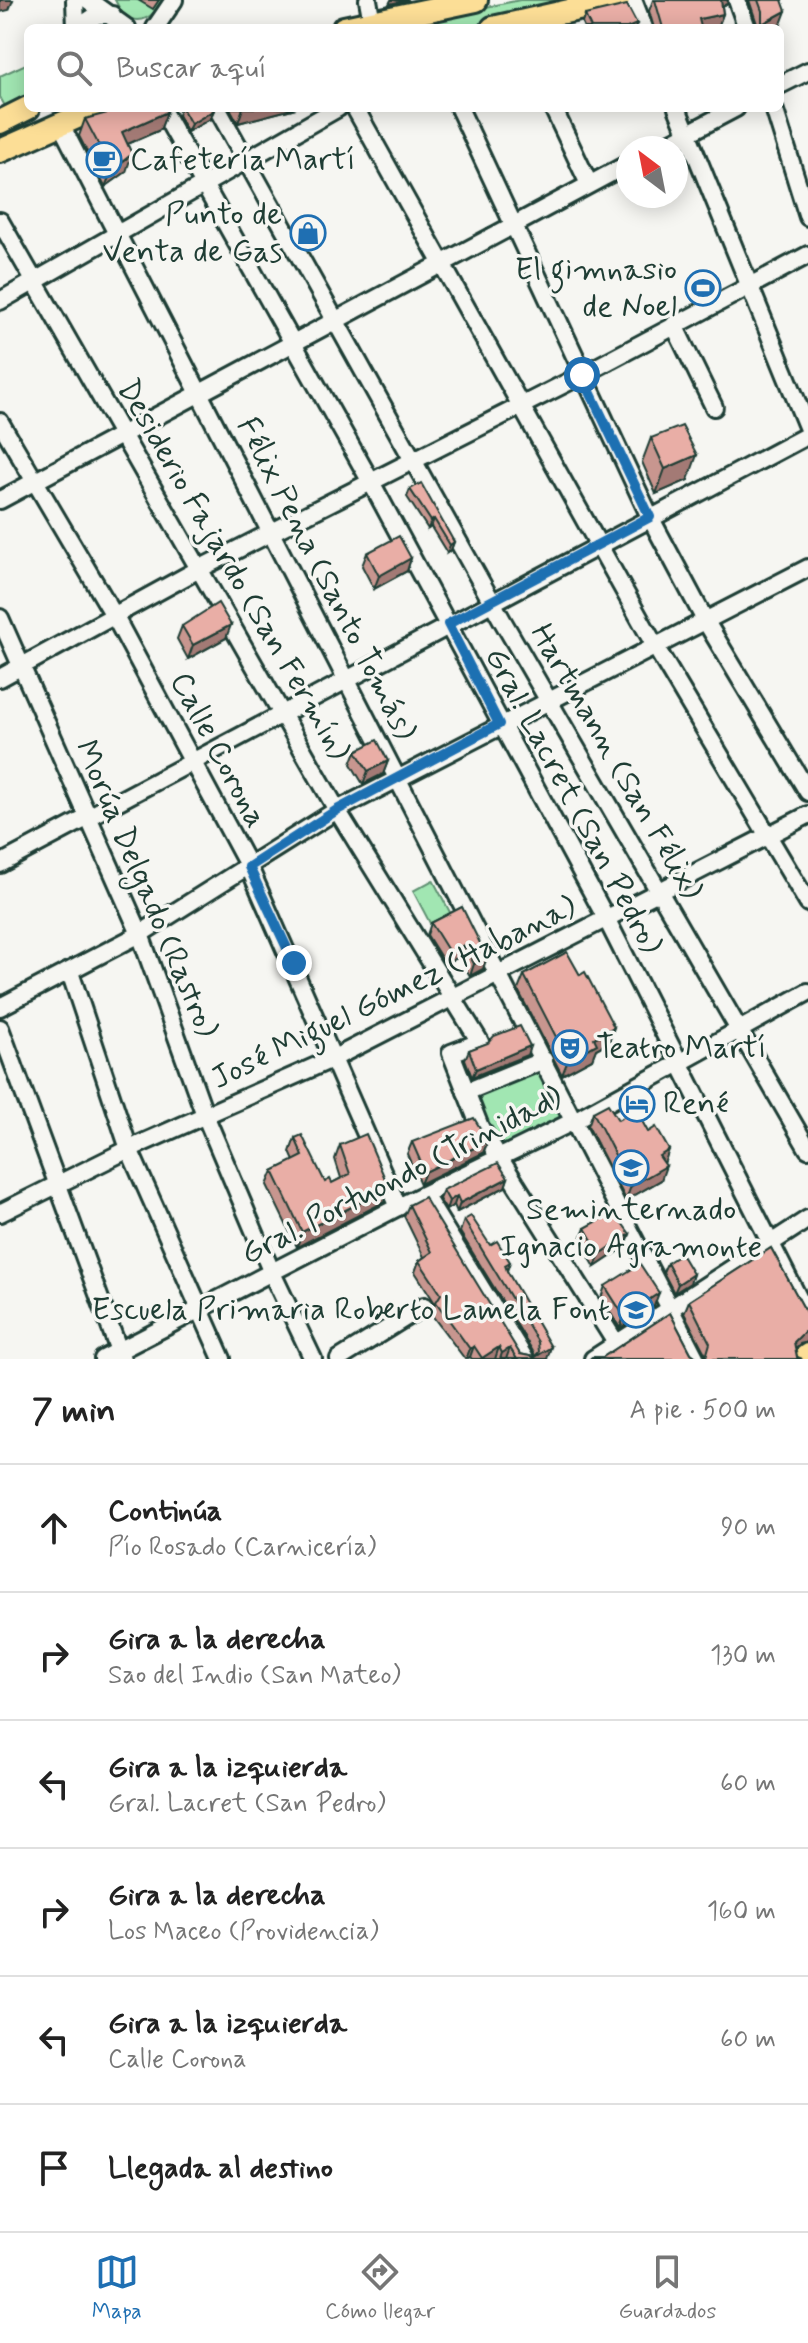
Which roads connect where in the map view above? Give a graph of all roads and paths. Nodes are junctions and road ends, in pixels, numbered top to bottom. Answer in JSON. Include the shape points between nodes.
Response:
{"nodes":[{"id":1,"x":75,"y":0,"type":"edge"},
{"id":2,"x":174,"y":0,"type":"edge"},
{"id":3,"x":476,"y":0,"type":"edge"},
{"id":4,"x":618,"y":0,"type":"edge"},
{"id":5,"x":633,"y":0,"type":"edge"},
{"id":6,"x":737,"y":0,"type":"edge"},
{"id":7,"x":94,"y":1,"type":"edge"},
{"id":8,"x":370,"y":11,"type":"edge"},
{"id":9,"x":112,"y":15,"type":"junction"},
{"id":10,"x":76,"y":24,"type":"edge"},
{"id":11,"x":79,"y":24,"type":"edge"},
{"id":12,"x":82,"y":24,"type":"edge"},
{"id":13,"x":122,"y":24,"type":"edge"},
{"id":14,"x":158,"y":24,"type":"edge"},
{"id":15,"x":350,"y":24,"type":"edge"},
{"id":16,"x":517,"y":24,"type":"edge"},
{"id":17,"x":642,"y":24,"type":"edge"},
{"id":18,"x":746,"y":24,"type":"edge"},
{"id":19,"x":808,"y":71,"type":"edge"},
{"id":20,"x":784,"y":83,"type":"edge"},
{"id":21,"x":96,"y":112,"type":"edge"},
{"id":22,"x":163,"y":112,"type":"edge"},
{"id":23,"x":219,"y":112,"type":"edge"},
{"id":24,"x":331,"y":112,"type":"edge"},
{"id":25,"x":357,"y":112,"type":"edge"},
{"id":26,"x":461,"y":112,"type":"edge"},
{"id":27,"x":555,"y":112,"type":"edge"},
{"id":28,"x":679,"y":112,"type":"edge"},
{"id":29,"x":729,"y":112,"type":"edge"},
{"id":30,"x":775,"y":112,"type":"edge"},
{"id":31,"x":15,"y":114,"type":"edge"},
{"id":32,"x":77,"y":118,"type":"edge"},
{"id":33,"x":688,"y":134,"type":"junction"},
{"id":34,"x":684,"y":136,"type":"edge"},
{"id":35,"x":28,"y":137,"type":"junction"},
{"id":36,"x":0,"y":151,"type":"edge"},
{"id":37,"x":246,"y":160,"type":"junction"},
{"id":38,"x":616,"y":170,"type":"edge"},
{"id":39,"x":203,"y":184,"type":"junction"},
{"id":40,"x":589,"y":184,"type":"junction"},
{"id":41,"x":808,"y":217,"type":"edge"},
{"id":42,"x":0,"y":221,"type":"edge"},
{"id":43,"x":515,"y":224,"type":"junction"},
{"id":44,"x":115,"y":235,"type":"junction"},
{"id":45,"x":808,"y":255,"type":"edge"},
{"id":46,"x":443,"y":262,"type":"junction"},
{"id":47,"x":34,"y":281,"type":"junction"},
{"id":48,"x":749,"y":285,"type":"junction"},
{"id":49,"x":0,"y":301,"type":"edge"},
{"id":50,"x":333,"y":321,"type":"junction"},
{"id":51,"x":674,"y":325,"type":"junction"},
{"id":52,"x":292,"y":344,"type":"junction"},
{"id":53,"x":582,"y":375,"type":"junction"},
{"id":54,"x":198,"y":393,"type":"junction"},
{"id":55,"x":522,"y":405,"type":"junction"},
{"id":56,"x":714,"y":407,"type":"dead end"},
{"id":57,"x":0,"y":422,"type":"edge"},
{"id":58,"x":808,"y":429,"type":"edge"},
{"id":59,"x":123,"y":432,"type":"junction"},
{"id":60,"x":808,"y":435,"type":"edge"},
{"id":61,"x":413,"y":462,"type":"junction"},
{"id":62,"x":34,"y":482,"type":"junction"},
{"id":63,"x":371,"y":482,"type":"junction"},
{"id":64,"x":0,"y":500,"type":"edge"},
{"id":65,"x":650,"y":517,"type":"junction"},
{"id":66,"x":271,"y":533,"type":"junction"},
{"id":67,"x":600,"y":543,"type":"junction"},
{"id":68,"x":201,"y":568,"type":"junction"},
{"id":69,"x":808,"y":568,"type":"edge"},
{"id":70,"x":492,"y":602,"type":"junction"},
{"id":71,"x":115,"y":617,"type":"junction"},
{"id":72,"x":0,"y":618,"type":"edge"},
{"id":73,"x":705,"y":620,"type":"junction"},
{"id":74,"x":448,"y":624,"type":"junction"},
{"id":75,"x":655,"y":646,"type":"junction"},
{"id":76,"x":22,"y":666,"type":"junction"},
{"id":77,"x":0,"y":678,"type":"edge"},
{"id":78,"x":346,"y":679,"type":"junction"},
{"id":79,"x":548,"y":699,"type":"junction"},
{"id":80,"x":282,"y":712,"type":"junction"},
{"id":81,"x":499,"y":724,"type":"junction"},
{"id":82,"x":194,"y":762,"type":"junction"},
{"id":83,"x":398,"y":778,"type":"junction"},
{"id":84,"x":808,"y":792,"type":"edge"},
{"id":85,"x":337,"y":810,"type":"junction"},
{"id":86,"x":808,"y":815,"type":"edge"},
{"id":87,"x":86,"y":818,"type":"junction"},
{"id":88,"x":768,"y":835,"type":"junction"},
{"id":89,"x":0,"y":862,"type":"edge"},
{"id":90,"x":249,"y":867,"type":"junction"},
{"id":91,"x":659,"y":893,"type":"junction"},
{"id":92,"x":808,"y":903,"type":"edge"},
{"id":93,"x":607,"y":920,"type":"junction"},
{"id":94,"x":140,"y":934,"type":"junction"},
{"id":95,"x":70,"y":972,"type":"junction"},
{"id":96,"x":499,"y":976,"type":"junction"},
{"id":97,"x":808,"y":992,"type":"edge"},
{"id":98,"x":454,"y":998,"type":"junction"},
{"id":99,"x":0,"y":1007,"type":"edge"},
{"id":100,"x":0,"y":1028,"type":"edge"},
{"id":101,"x":738,"y":1030,"type":"junction"},
{"id":102,"x":332,"y":1059,"type":"junction"},
{"id":103,"x":544,"y":1060,"type":"junction"},
{"id":104,"x":679,"y":1064,"type":"junction"},
{"id":105,"x":466,"y":1092,"type":"junction"},
{"id":106,"x":205,"y":1115,"type":"junction"},
{"id":107,"x":574,"y":1121,"type":"junction"},
{"id":108,"x":129,"y":1149,"type":"junction"},
{"id":109,"x":808,"y":1149,"type":"edge"},
{"id":110,"x":500,"y":1159,"type":"junction"},
{"id":111,"x":60,"y":1185,"type":"junction"},
{"id":112,"x":424,"y":1195,"type":"junction"},
{"id":113,"x":398,"y":1207,"type":"junction"},
{"id":114,"x":0,"y":1213,"type":"edge"},
{"id":115,"x":808,"y":1219,"type":"edge"},
{"id":116,"x":771,"y":1243,"type":"junction"},
{"id":117,"x":272,"y":1273,"type":"junction"},
{"id":118,"x":424,"y":1306,"type":"dead end"},
{"id":119,"x":670,"y":1308,"type":"junction"},
{"id":120,"x":200,"y":1310,"type":"junction"},
{"id":121,"x":808,"y":1317,"type":"edge"},
{"id":122,"x":616,"y":1343,"type":"junction"},
{"id":123,"x":121,"y":1355,"type":"edge"},
{"id":124,"x":808,"y":1355,"type":"edge"},
{"id":125,"x":103,"y":1359,"type":"edge"},
{"id":126,"x":222,"y":1359,"type":"edge"},
{"id":127,"x":313,"y":1359,"type":"edge"},
{"id":128,"x":339,"y":1359,"type":"edge"},
{"id":129,"x":525,"y":1359,"type":"edge"},
{"id":130,"x":593,"y":1359,"type":"edge"},
{"id":131,"x":696,"y":1359,"type":"edge"},
{"id":132,"x":803,"y":1359,"type":"edge"}],
"edges":[{"from":1,"to":10,"type":"street"},
{"from":2,"to":14,"type":"street"},
{"from":3,"to":8,"type":"main road"},
{"from":4,"to":16,"type":"main road"},
{"from":5,"to":17,"type":"street"},
{"from":6,"to":18,"type":"street"},
{"from":7,"to":9,"type":"street"},
{"from":7,"to":11,"type":"street"},
{"from":8,"to":15,"type":"main road"},
{"from":9,"to":12,"type":"street","via":[[97,15]]},
{"from":9,"to":13,"type":"street"},
{"from":19,"to":20,"type":"street"},
{"from":21,"to":32,"type":"main road"},
{"from":22,"to":39,"type":"street","name":"Gral. Lacret (San Pedro)"},
{"from":23,"to":37,"type":"street","name":"Hartmann (San Félix)"},
{"from":24,"to":37,"type":"street"},
{"from":25,"to":46,"type":"street"},
{"from":26,"to":43,"type":"street"},
{"from":27,"to":40,"type":"street"},
{"from":28,"to":33,"type":"street"},
{"from":29,"to":33,"type":"street"},
{"from":30,"to":41,"type":"street"},
{"from":31,"to":35,"type":"main road"},
{"from":32,"to":35,"type":"main road"},
{"from":32,"to":44,"type":"street","name":"Félix Pena (Santo Tomás)"},
{"from":33,"to":34,"type":"street"},
{"from":33,"to":48,"type":"street"},
{"from":35,"to":36,"type":"main road"},
{"from":37,"to":39,"type":"street"},
{"from":37,"to":50,"type":"street","name":"Hartmann (San Félix)"},
{"from":38,"to":40,"type":"street"},
{"from":39,"to":44,"type":"street"},
{"from":39,"to":52,"type":"street","name":"Gral. Lacret (San Pedro)"},
{"from":40,"to":43,"type":"street"},
{"from":42,"to":47,"type":"street","name":"Desiderio Fajardo (San Fermín)"},
{"from":43,"to":46,"type":"street"},
{"from":43,"to":53,"type":"street"},
{"from":44,"to":47,"type":"street"},
{"from":44,"to":54,"type":"street","name":"Félix Pena (Santo Tomás)"},
{"from":45,"to":48,"type":"street"},
{"from":46,"to":50,"type":"street"},
{"from":46,"to":55,"type":"street"},
{"from":47,"to":49,"type":"street"},
{"from":47,"to":59,"type":"street","name":"Desiderio Fajardo (San Fermín)"},
{"from":48,"to":51,"type":"street"},
{"from":48,"to":58,"type":"street"},
{"from":50,"to":52,"type":"street"},
{"from":50,"to":61,"type":"street","name":"Hartmann (San Félix)"},
{"from":51,"to":53,"type":"street"},
{"from":51,"to":56,"type":"street"},
{"from":52,"to":54,"type":"street"},
{"from":52,"to":63,"type":"street","name":"Gral. Lacret (San Pedro)"},
{"from":53,"to":55,"type":"street"},
{"from":53,"to":65,"type":"street"},
{"from":54,"to":59,"type":"street"},
{"from":54,"to":66,"type":"street","name":"Félix Pena (Santo Tomás)"},
{"from":55,"to":61,"type":"street"},
{"from":55,"to":67,"type":"street"},
{"from":57,"to":62,"type":"street","name":"Calle Corona"},
{"from":59,"to":62,"type":"street"},
{"from":59,"to":68,"type":"street","name":"Desiderio Fajardo (San Fermín)"},
{"from":60,"to":65,"type":"street"},
{"from":61,"to":63,"type":"street"},
{"from":61,"to":70,"type":"street","name":"Hartmann (San Félix)"},
{"from":62,"to":64,"type":"street"},
{"from":62,"to":71,"type":"street","name":"Calle Corona"},
{"from":63,"to":66,"type":"street"},
{"from":63,"to":74,"type":"street","name":"Gral. Lacret (San Pedro)"},
{"from":65,"to":67,"type":"street"},
{"from":65,"to":73,"type":"street"},
{"from":66,"to":68,"type":"street"},
{"from":66,"to":78,"type":"street","name":"Félix Pena (Santo Tomás)"},
{"from":67,"to":70,"type":"street"},
{"from":67,"to":75,"type":"street"},
{"from":68,"to":71,"type":"street"},
{"from":68,"to":80,"type":"street","name":"Desiderio Fajardo (San Fermín)"},
{"from":69,"to":73,"type":"street"},
{"from":70,"to":74,"type":"street"},
{"from":70,"to":79,"type":"street","name":"Hartmann (San Félix)"},
{"from":71,"to":76,"type":"street"},
{"from":71,"to":82,"type":"street","name":"Calle Corona"},
{"from":72,"to":76,"type":"street","name":"Morúa Delgado (Rastro)"},
{"from":73,"to":75,"type":"street"},
{"from":73,"to":84,"type":"street"},
{"from":74,"to":78,"type":"street"},
{"from":74,"to":81,"type":"street","name":"Gral. Lacret (San Pedro)"},
{"from":75,"to":79,"type":"street"},
{"from":75,"to":88,"type":"street"},
{"from":76,"to":77,"type":"street"},
{"from":76,"to":87,"type":"street","name":"Morúa Delgado (Rastro)"},
{"from":78,"to":80,"type":"street"},
{"from":78,"to":83,"type":"street","name":"Félix Pena (Santo Tomás)"},
{"from":79,"to":81,"type":"street"},
{"from":79,"to":91,"type":"street","name":"Hartmann (San Félix)"},
{"from":80,"to":82,"type":"street"},
{"from":80,"to":85,"type":"street","name":"Desiderio Fajardo (San Fermín)"},
{"from":81,"to":83,"type":"street"},
{"from":81,"to":93,"type":"street","name":"Gral. Lacret (San Pedro)"},
{"from":82,"to":87,"type":"street"},
{"from":82,"to":90,"type":"street","name":"Calle Corona"},
{"from":83,"to":85,"type":"street"},
{"from":83,"to":96,"type":"street","name":"Félix Pena (Santo Tomás)"},
{"from":85,"to":90,"type":"street"},
{"from":85,"to":98,"type":"street","name":"Desiderio Fajardo (San Fermín)"},
{"from":86,"to":88,"type":"street","name":"José Miguel Gómez (Habana)"},
{"from":87,"to":89,"type":"street"},
{"from":87,"to":94,"type":"street","name":"Morúa Delgado (Rastro)"},
{"from":88,"to":91,"type":"street","name":"José Miguel Gómez (Habana)"},
{"from":88,"to":92,"type":"street"},
{"from":90,"to":94,"type":"street"},
{"from":90,"to":102,"type":"street","name":"Calle Corona"},
{"from":91,"to":93,"type":"street","name":"José Miguel Gómez (Habana)"},
{"from":91,"to":101,"type":"street","name":"Hartmann (San Félix)"},
{"from":93,"to":96,"type":"street","name":"José Miguel Gómez (Habana)"},
{"from":93,"to":104,"type":"street","name":"Gral. Lacret (San Pedro)"},
{"from":94,"to":95,"type":"street"},
{"from":94,"to":106,"type":"street","name":"Morúa Delgado (Rastro)"},
{"from":95,"to":99,"type":"street"},
{"from":95,"to":108,"type":"street"},
{"from":96,"to":98,"type":"street","name":"José Miguel Gómez (Habana)"},
{"from":96,"to":103,"type":"street","name":"Félix Pena (Santo Tomás)"},
{"from":97,"to":101,"type":"street","name":"Gral. Portuondo (Trinidad)"},
{"from":98,"to":102,"type":"street","name":"José Miguel Gómez (Habana)"},
{"from":98,"to":105,"type":"street","name":"Desiderio Fajardo (San Fermín)","via":[[480,1042],[451,1053]]},
{"from":100,"to":111,"type":"street"},
{"from":101,"to":104,"type":"street","name":"Gral. Portuondo (Trinidad)"},
{"from":101,"to":109,"type":"street","name":"Hartmann (San Félix)"},
{"from":102,"to":106,"type":"street","name":"José Miguel Gómez (Habana)"},
{"from":102,"to":113,"type":"street","name":"Calle Corona"},
{"from":103,"to":105,"type":"street"},
{"from":103,"to":107,"type":"street","name":"Félix Pena (Santo Tomás)"},
{"from":104,"to":107,"type":"street","name":"Gral. Portuondo (Trinidad)"},
{"from":104,"to":116,"type":"street","name":"Gral. Lacret (San Pedro)"},
{"from":105,"to":110,"type":"street","name":"Desiderio Fajardo (San Fermín)"},
{"from":106,"to":108,"type":"street","name":"José Miguel Gómez (Habana)"},
{"from":106,"to":117,"type":"street","name":"Morúa Delgado (Rastro)"},
{"from":107,"to":110,"type":"street","name":"Gral. Portuondo (Trinidad)"},
{"from":107,"to":119,"type":"street","name":"Félix Pena (Santo Tomás)"},
{"from":108,"to":111,"type":"street","name":"José Miguel Gómez (Habana)"},
{"from":108,"to":120,"type":"street"},
{"from":110,"to":112,"type":"street","name":"Gral. Portuondo (Trinidad)"},
{"from":110,"to":122,"type":"street","name":"Desiderio Fajardo (San Fermín)"},
{"from":111,"to":114,"type":"street","name":"José Miguel Gómez (Habana)"},
{"from":111,"to":123,"type":"street"},
{"from":112,"to":113,"type":"street","name":"Gral. Portuondo (Trinidad)"},
{"from":112,"to":129,"type":"street"},
{"from":113,"to":117,"type":"street","name":"Gral. Portuondo (Trinidad)"},
{"from":115,"to":116,"type":"street"},
{"from":116,"to":119,"type":"street"},
{"from":116,"to":121,"type":"street","name":"Gral. Lacret (San Pedro)"},
{"from":117,"to":120,"type":"street","name":"Gral. Portuondo (Trinidad)"},
{"from":117,"to":127,"type":"street","name":"Morúa Delgado (Rastro)"},
{"from":118,"to":128,"type":"street"},
{"from":119,"to":122,"type":"street"},
{"from":119,"to":131,"type":"street","name":"Félix Pena (Santo Tomás)"},
{"from":120,"to":123,"type":"street","name":"Gral. Portuondo (Trinidad)"},
{"from":120,"to":126,"type":"street"},
{"from":122,"to":130,"type":"street"},
{"from":123,"to":125,"type":"street","name":"Gral. Portuondo (Trinidad)"},
{"from":124,"to":132,"type":"main road"}]}
